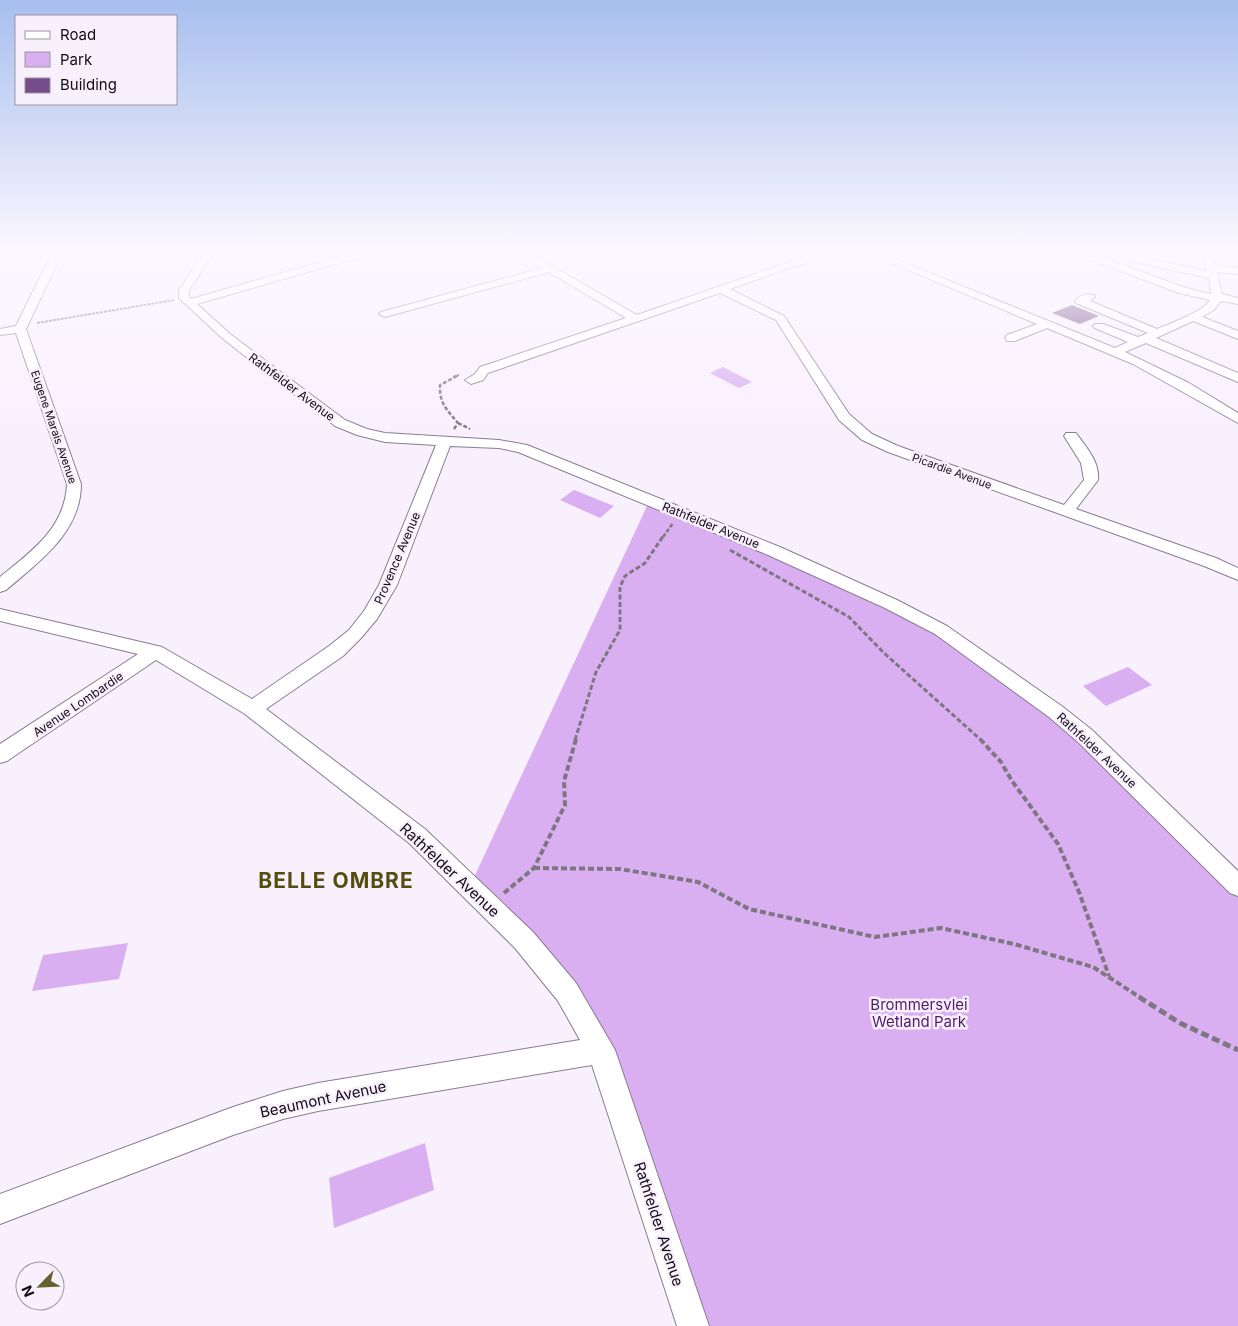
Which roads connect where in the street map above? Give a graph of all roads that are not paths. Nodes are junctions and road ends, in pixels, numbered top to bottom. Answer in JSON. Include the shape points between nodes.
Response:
{"nodes":[{"id":1,"x":27,"y":313,"type":"edge"},
{"id":2,"x":200,"y":313,"type":"edge"},
{"id":3,"x":388,"y":313,"type":"edge"},
{"id":4,"x":625,"y":313,"type":"edge"},
{"id":5,"x":653,"y":313,"type":"edge"},
{"id":6,"x":773,"y":313,"type":"edge"},
{"id":7,"x":1020,"y":313,"type":"edge"},
{"id":8,"x":1102,"y":313,"type":"edge"},
{"id":9,"x":1201,"y":313,"type":"edge"},
{"id":10,"x":384,"y":314,"type":"dead end"},
{"id":11,"x":1193,"y":317,"type":"junction"},
{"id":12,"x":636,"y":319,"type":"junction"},
{"id":13,"x":1047,"y":324,"type":"junction"},
{"id":14,"x":1098,"y":326,"type":"dead end"},
{"id":15,"x":20,"y":327,"type":"junction"},
{"id":16,"x":0,"y":332,"type":"edge"},
{"id":17,"x":1238,"y":335,"type":"edge"},
{"id":18,"x":1146,"y":337,"type":"junction"},
{"id":19,"x":1011,"y":338,"type":"dead end"},
{"id":20,"x":1115,"y":352,"type":"junction"},
{"id":21,"x":1238,"y":378,"type":"edge"},
{"id":22,"x":471,"y":380,"type":"dead end"},
{"id":23,"x":1238,"y":419,"type":"edge"},
{"id":24,"x":1071,"y":436,"type":"dead end"},
{"id":25,"x":444,"y":442,"type":"junction"},
{"id":26,"x":1067,"y":511,"type":"junction"},
{"id":27,"x":1238,"y":575,"type":"edge"},
{"id":28,"x":0,"y":586,"type":"edge"},
{"id":29,"x":0,"y":615,"type":"edge"},
{"id":30,"x":155,"y":652,"type":"junction"},
{"id":31,"x":252,"y":709,"type":"junction"},
{"id":32,"x":0,"y":755,"type":"edge"},
{"id":33,"x":1238,"y":886,"type":"edge"},
{"id":34,"x":601,"y":1050,"type":"junction"},
{"id":35,"x":0,"y":1209,"type":"edge"},
{"id":36,"x":693,"y":1326,"type":"edge"}],
"edges":[{"from":1,"to":15,"type":"street"},
{"from":2,"to":25,"type":"street","name":"Rathfelder Avenue","via":[[340,423],[379,438]]},
{"from":3,"to":10,"type":"street"},
{"from":4,"to":12,"type":"street"},
{"from":5,"to":12,"type":"street"},
{"from":6,"to":26,"type":"street","name":"Picardie Avenue","via":[[792,334],[844,417],[867,437]]},
{"from":7,"to":13,"type":"street"},
{"from":8,"to":18,"type":"street"},
{"from":9,"to":11,"type":"street"},
{"from":11,"to":17,"type":"street"},
{"from":11,"to":18,"type":"street"},
{"from":12,"to":22,"type":"street","via":[[481,372],[479,377]]},
{"from":13,"to":19,"type":"street"},
{"from":13,"to":20,"type":"street"},
{"from":14,"to":18,"type":"street"},
{"from":15,"to":16,"type":"street"},
{"from":15,"to":28,"type":"street","name":"Eugene Marais Avenue","via":[[75,495],[66,518],[44,549]]},
{"from":18,"to":20,"type":"street"},
{"from":18,"to":21,"type":"street"},
{"from":20,"to":23,"type":"street","via":[[1168,377]]},
{"from":24,"to":26,"type":"street","via":[[1092,475]]},
{"from":25,"to":31,"type":"street","name":"Provence Avenue","via":[[388,585],[371,615],[336,651]]},
{"from":25,"to":33,"type":"street","name":"Rathfelder Avenue","via":[[522,448],[678,519],[790,558],[941,630],[1085,736]]},
{"from":26,"to":27,"type":"street","name":"Picardie Avenue"},
{"from":29,"to":30,"type":"street","name":"Rathfelder Avenue"},
{"from":30,"to":31,"type":"street","name":"Rathfelder Avenue"},
{"from":30,"to":32,"type":"street","name":"Avenue Lombardie"},
{"from":31,"to":34,"type":"street","name":"Rathfelder Avenue","via":[[417,836],[488,904],[553,972]]},
{"from":34,"to":35,"type":"street","name":"Beaumont Avenue","via":[[283,1106],[233,1121]]},
{"from":34,"to":36,"type":"street","name":"Rathfelder Avenue"}]}
